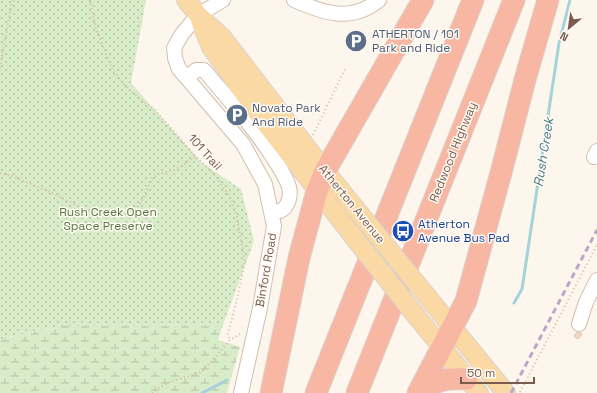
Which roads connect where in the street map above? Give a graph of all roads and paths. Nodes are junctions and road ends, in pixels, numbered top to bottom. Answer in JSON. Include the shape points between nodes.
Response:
{"nodes":[{"id":1,"x":14,"y":0,"type":"edge"},
{"id":2,"x":90,"y":0,"type":"edge"},
{"id":3,"x":186,"y":0,"type":"edge"},
{"id":4,"x":224,"y":0,"type":"edge"},
{"id":5,"x":294,"y":0,"type":"edge"},
{"id":6,"x":379,"y":0,"type":"edge"},
{"id":7,"x":423,"y":0,"type":"edge"},
{"id":8,"x":473,"y":0,"type":"edge"},
{"id":9,"x":514,"y":0,"type":"edge"},
{"id":10,"x":548,"y":0,"type":"edge"},
{"id":11,"x":198,"y":15,"type":"junction"},
{"id":12,"x":0,"y":68,"type":"edge"},
{"id":13,"x":345,"y":69,"type":"dead end"},
{"id":14,"x":187,"y":78,"type":"junction"},
{"id":15,"x":312,"y":136,"type":"dead end"},
{"id":16,"x":196,"y":157,"type":"junction"},
{"id":17,"x":325,"y":171,"type":"junction"},
{"id":18,"x":0,"y":173,"type":"edge"},
{"id":19,"x":317,"y":191,"type":"junction"},
{"id":20,"x":271,"y":211,"type":"junction"},
{"id":21,"x":597,"y":245,"type":"edge"},
{"id":22,"x":597,"y":280,"type":"edge"},
{"id":23,"x":579,"y":324,"type":"dead end"},
{"id":24,"x":256,"y":326,"type":"junction"},
{"id":25,"x":453,"y":329,"type":"junction"},
{"id":26,"x":230,"y":340,"type":"junction"},
{"id":27,"x":442,"y":348,"type":"junction"},
{"id":28,"x":473,"y":386,"type":"edge"},
{"id":29,"x":152,"y":393,"type":"edge"},
{"id":30,"x":241,"y":393,"type":"edge"},
{"id":31,"x":270,"y":393,"type":"edge"},
{"id":32,"x":316,"y":393,"type":"edge"},
{"id":33,"x":357,"y":393,"type":"edge"},
{"id":34,"x":418,"y":393,"type":"edge"},
{"id":35,"x":421,"y":393,"type":"edge"},
{"id":36,"x":506,"y":393,"type":"edge"},
{"id":37,"x":519,"y":393,"type":"edge"}],
"edges":[{"from":1,"to":12,"type":"path"},
{"from":2,"to":16,"type":"path","name":"101 Trail","via":[[96,28],[113,71],[127,88],[156,111]]},
{"from":3,"to":11,"type":"main road","name":"Atherton Avenue"},
{"from":4,"to":11,"type":"street","name":"Binford Road"},
{"from":5,"to":6,"type":"street","via":[[315,10],[339,15],[357,12]]},
{"from":7,"to":17,"type":"highway"},
{"from":8,"to":32,"type":"highway"},
{"from":9,"to":33,"type":"highway","name":"Redwood Highway"},
{"from":10,"to":25,"type":"highway","via":[[466,301]]},
{"from":11,"to":14,"type":"street","name":"Binford Road","via":[[174,48],[179,69]]},
{"from":11,"to":17,"type":"main road","name":"Atherton Avenue","via":[[222,37]]},
{"from":11,"to":19,"type":"main road","name":"Atherton Avenue","via":[[211,46]]},
{"from":13,"to":15,"type":"path"},
{"from":14,"to":20,"type":"street","name":"Binford Road","via":[[243,144],[265,184]]},
{"from":14,"to":20,"type":"street","via":[[196,70],[204,70],[269,151],[289,187],[290,197],[287,205],[280,211]]},
{"from":16,"to":18,"type":"path","via":[[174,170],[152,178],[135,210],[97,215],[52,193]]},
{"from":16,"to":26,"type":"path","name":"101 Trail","via":[[214,174],[230,197],[236,213],[245,261],[228,334]]},
{"from":17,"to":19,"type":"highway"},
{"from":17,"to":25,"type":"main road","name":"Atherton Avenue","bridge":true},
{"from":19,"to":27,"type":"main road","name":"Atherton Avenue","bridge":true},
{"from":19,"to":31,"type":"highway","via":[[299,258]]},
{"from":20,"to":24,"type":"street","name":"Binford Road","via":[[274,226]]},
{"from":21,"to":37,"type":"path"},
{"from":22,"to":23,"type":"street"},
{"from":24,"to":26,"type":"path"},
{"from":24,"to":30,"type":"street","name":"Binford Road"},
{"from":25,"to":27,"type":"highway"},
{"from":25,"to":36,"type":"main road","name":"Atherton Avenue"},
{"from":26,"to":29,"type":"path","via":[[202,372],[167,383]]},
{"from":27,"to":28,"type":"main road","name":"Atherton Avenue"},
{"from":27,"to":34,"type":"highway"},
{"from":28,"to":35,"type":"highway","via":[[454,378],[435,382]]}]}
